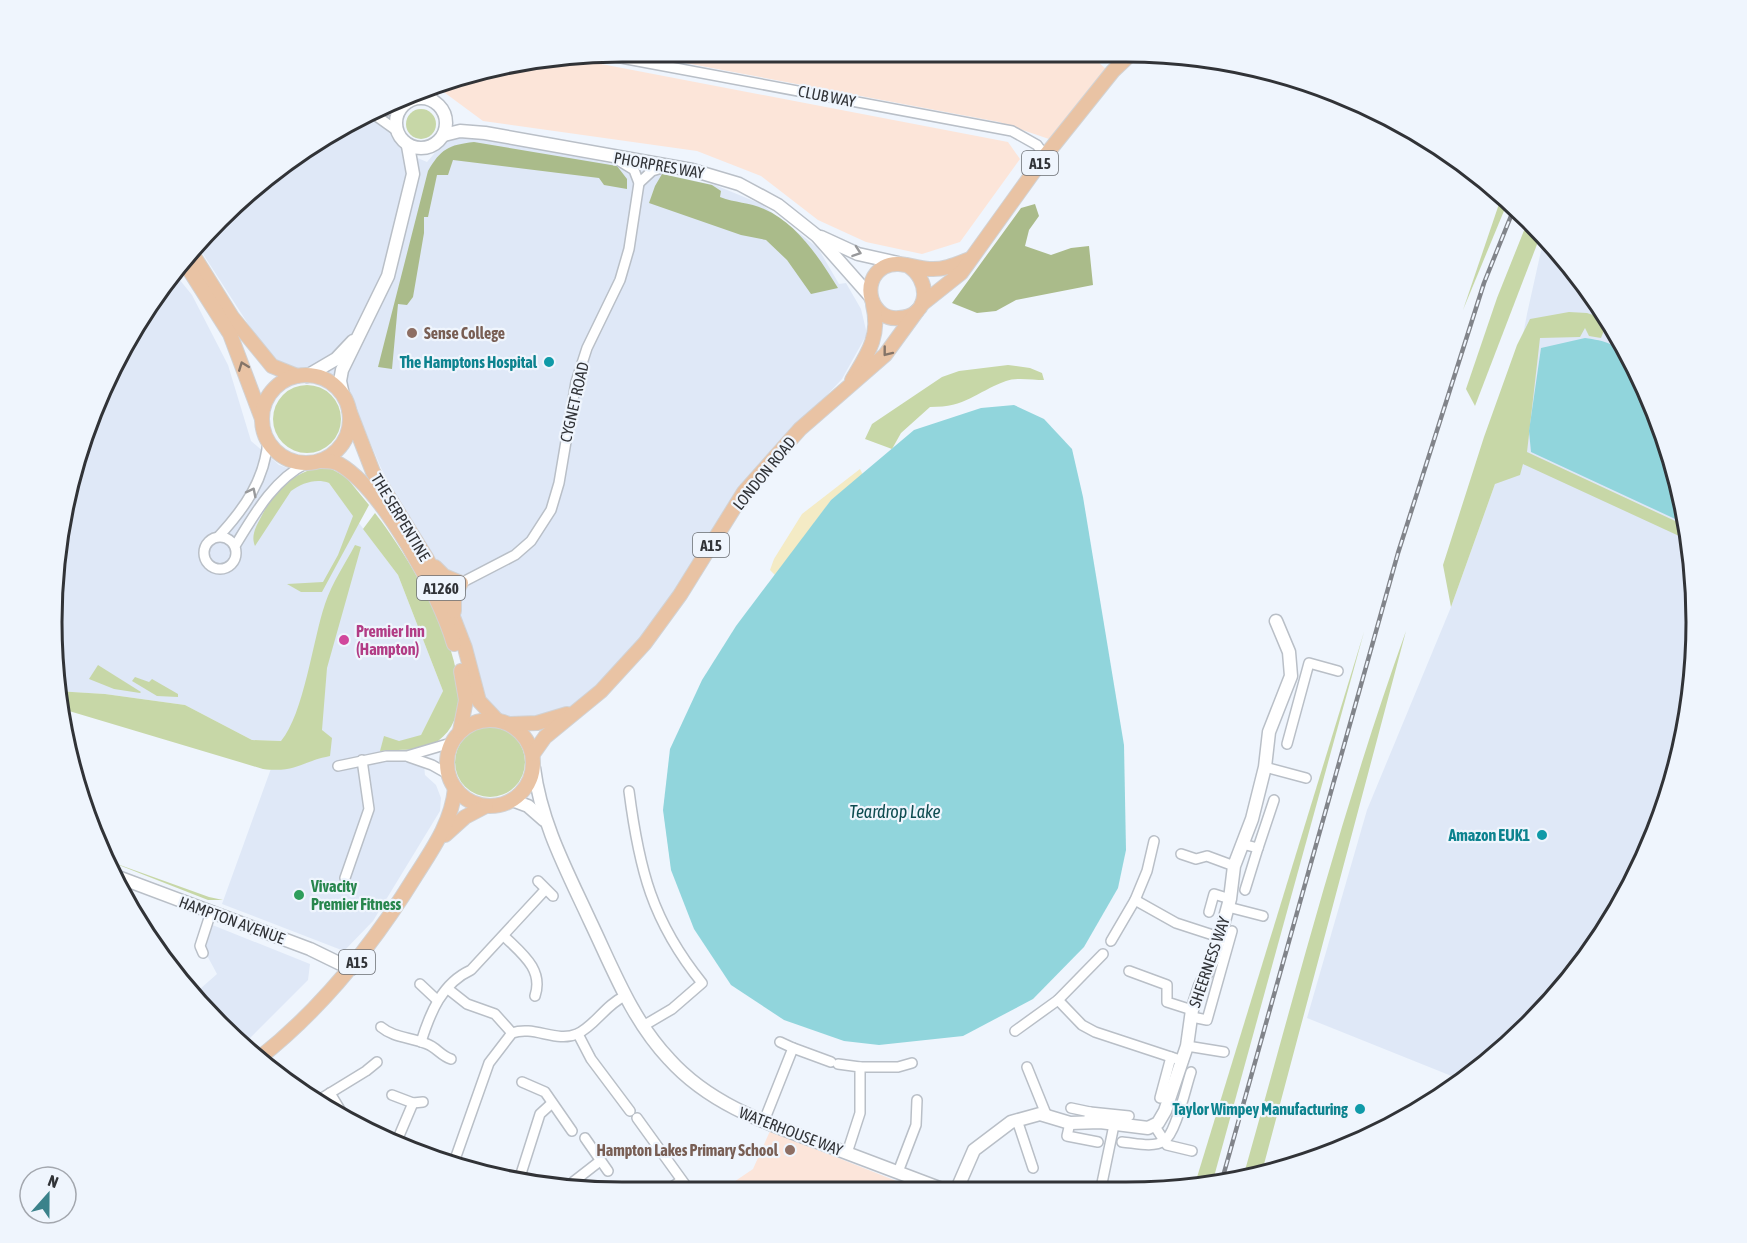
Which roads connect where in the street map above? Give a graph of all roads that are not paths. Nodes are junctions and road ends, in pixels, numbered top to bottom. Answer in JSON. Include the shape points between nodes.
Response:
{"nodes":[{"id":1,"x":643,"y":62,"type":"edge"},
{"id":2,"x":1122,"y":62,"type":"edge"},
{"id":3,"x":431,"y":95,"type":"edge"},
{"id":4,"x":417,"y":100,"type":"edge"},
{"id":5,"x":436,"y":103,"type":"junction"},
{"id":6,"x":407,"y":104,"type":"edge"},
{"id":7,"x":445,"y":114,"type":"junction"},
{"id":8,"x":378,"y":117,"type":"edge"},
{"id":9,"x":396,"y":130,"type":"junction"},
{"id":10,"x":485,"y":133,"type":"junction"},
{"id":11,"x":444,"y":135,"type":"junction"},
{"id":12,"x":408,"y":146,"type":"junction"},
{"id":13,"x":430,"y":147,"type":"junction"},
{"id":14,"x":588,"y":151,"type":"junction"},
{"id":15,"x":1045,"y":156,"type":"junction"},
{"id":16,"x":614,"y":158,"type":"junction"},
{"id":17,"x":670,"y":167,"type":"junction"},
{"id":18,"x":413,"y":174,"type":"junction"},
{"id":19,"x":639,"y":183,"type":"junction"},
{"id":20,"x":817,"y":236,"type":"junction"},
{"id":21,"x":195,"y":258,"type":"edge"},
{"id":22,"x":971,"y":258,"type":"junction"},
{"id":23,"x":903,"y":264,"type":"junction"},
{"id":24,"x":188,"y":267,"type":"edge"},
{"id":25,"x":872,"y":300,"type":"junction"},
{"id":26,"x":919,"y":307,"type":"junction"},
{"id":27,"x":369,"y":318,"type":"junction"},
{"id":28,"x":302,"y":376,"type":"junction"},
{"id":29,"x":849,"y":385,"type":"junction"},
{"id":30,"x":343,"y":395,"type":"junction"},
{"id":31,"x":349,"y":410,"type":"junction"},
{"id":32,"x":262,"y":421,"type":"junction"},
{"id":33,"x":268,"y":440,"type":"junction"},
{"id":34,"x":314,"y":462,"type":"junction"},
{"id":35,"x":219,"y":536,"type":"junction"},
{"id":36,"x":236,"y":546,"type":"junction"},
{"id":37,"x":427,"y":559,"type":"junction"},
{"id":38,"x":461,"y":583,"type":"junction"},
{"id":39,"x":454,"y":618,"type":"junction"},
{"id":40,"x":1276,"y":621,"type":"dead end"},
{"id":41,"x":1338,"y":671,"type":"dead end"},
{"id":42,"x":1287,"y":689,"type":"junction"},
{"id":43,"x":1301,"y":695,"type":"junction"},
{"id":44,"x":578,"y":710,"type":"junction"},
{"id":45,"x":496,"y":719,"type":"junction"},
{"id":46,"x":511,"y":724,"type":"junction"},
{"id":47,"x":460,"y":731,"type":"junction"},
{"id":48,"x":451,"y":743,"type":"junction"},
{"id":49,"x":1287,"y":744,"type":"dead end"},
{"id":50,"x":407,"y":756,"type":"junction"},
{"id":51,"x":362,"y":760,"type":"junction"},
{"id":52,"x":534,"y":761,"type":"junction"},
{"id":53,"x":338,"y":765,"type":"dead end"},
{"id":54,"x":1265,"y":766,"type":"junction"},
{"id":55,"x":448,"y":774,"type":"junction"},
{"id":56,"x":1306,"y":778,"type":"dead end"},
{"id":57,"x":455,"y":788,"type":"junction"},
{"id":58,"x":627,"y":796,"type":"dead end"},
{"id":59,"x":512,"y":800,"type":"junction"},
{"id":60,"x":1274,"y":800,"type":"dead end"},
{"id":61,"x":486,"y":806,"type":"junction"},
{"id":62,"x":545,"y":820,"type":"junction"},
{"id":63,"x":1154,"y":841,"type":"dead end"},
{"id":64,"x":1242,"y":844,"type":"junction"},
{"id":65,"x":433,"y":848,"type":"junction"},
{"id":66,"x":1258,"y":848,"type":"junction"},
{"id":67,"x":1181,"y":854,"type":"dead end"},
{"id":68,"x":1234,"y":866,"type":"junction"},
{"id":69,"x":345,"y":878,"type":"dead end"},
{"id":70,"x":538,"y":881,"type":"dead end"},
{"id":71,"x":126,"y":883,"type":"edge"},
{"id":72,"x":1245,"y":890,"type":"dead end"},
{"id":73,"x":1135,"y":900,"type":"junction"},
{"id":74,"x":1229,"y":903,"type":"junction"},
{"id":75,"x":211,"y":912,"type":"junction"},
{"id":76,"x":1209,"y":912,"type":"dead end"},
{"id":77,"x":1263,"y":916,"type":"dead end"},
{"id":78,"x":1232,"y":932,"type":"dead end"},
{"id":79,"x":504,"y":936,"type":"junction"},
{"id":80,"x":1219,"y":937,"type":"junction"},
{"id":81,"x":1111,"y":941,"type":"dead end"},
{"id":82,"x":203,"y":953,"type":"dead end"},
{"id":83,"x":1103,"y":954,"type":"dead end"},
{"id":84,"x":351,"y":969,"type":"junction"},
{"id":85,"x":1129,"y":970,"type":"dead end"},
{"id":86,"x":1205,"y":975,"type":"junction"},
{"id":87,"x":1218,"y":981,"type":"junction"},
{"id":88,"x":420,"y":984,"type":"dead end"},
{"id":89,"x":448,"y":989,"type":"junction"},
{"id":90,"x":535,"y":996,"type":"dead end"},
{"id":91,"x":625,"y":996,"type":"junction"},
{"id":92,"x":437,"y":1000,"type":"junction"},
{"id":93,"x":1058,"y":1000,"type":"junction"},
{"id":94,"x":1192,"y":1013,"type":"junction"},
{"id":95,"x":643,"y":1026,"type":"junction"},
{"id":96,"x":381,"y":1027,"type":"dead end"},
{"id":97,"x":1015,"y":1031,"type":"dead end"},
{"id":98,"x":512,"y":1033,"type":"junction"},
{"id":99,"x":578,"y":1034,"type":"junction"},
{"id":100,"x":421,"y":1042,"type":"junction"},
{"id":101,"x":780,"y":1042,"type":"dead end"},
{"id":102,"x":1187,"y":1046,"type":"junction"},
{"id":103,"x":793,"y":1048,"type":"junction"},
{"id":104,"x":1224,"y":1052,"type":"dead end"},
{"id":105,"x":265,"y":1053,"type":"edge"},
{"id":106,"x":451,"y":1059,"type":"dead end"},
{"id":107,"x":1177,"y":1059,"type":"junction"},
{"id":108,"x":377,"y":1062,"type":"dead end"},
{"id":109,"x":912,"y":1064,"type":"dead end"},
{"id":110,"x":860,"y":1067,"type":"junction"},
{"id":111,"x":1026,"y":1067,"type":"dead end"},
{"id":112,"x":1191,"y":1072,"type":"dead end"},
{"id":113,"x":522,"y":1082,"type":"dead end"},
{"id":114,"x":330,"y":1093,"type":"junction"},
{"id":115,"x":392,"y":1095,"type":"dead end"},
{"id":116,"x":325,"y":1096,"type":"edge"},
{"id":117,"x":1160,"y":1098,"type":"dead end"},
{"id":118,"x":917,"y":1100,"type":"dead end"},
{"id":119,"x":336,"y":1103,"type":"edge"},
{"id":120,"x":551,"y":1104,"type":"junction"},
{"id":121,"x":1071,"y":1108,"type":"dead end"},
{"id":122,"x":630,"y":1111,"type":"dead end"},
{"id":123,"x":1046,"y":1114,"type":"junction"},
{"id":124,"x":1129,"y":1116,"type":"dead end"},
{"id":125,"x":1089,"y":1117,"type":"junction"},
{"id":126,"x":637,"y":1118,"type":"dead end"},
{"id":127,"x":1017,"y":1120,"type":"junction"},
{"id":128,"x":764,"y":1121,"type":"junction"},
{"id":129,"x":1070,"y":1123,"type":"junction"},
{"id":130,"x":1114,"y":1125,"type":"junction"},
{"id":131,"x":1154,"y":1125,"type":"junction"},
{"id":132,"x":572,"y":1131,"type":"dead end"},
{"id":133,"x":400,"y":1136,"type":"edge"},
{"id":134,"x":585,"y":1138,"type":"dead end"},
{"id":135,"x":1165,"y":1141,"type":"junction"},
{"id":136,"x":1098,"y":1142,"type":"dead end"},
{"id":137,"x":1122,"y":1142,"type":"dead end"},
{"id":138,"x":1192,"y":1150,"type":"dead end"},
{"id":139,"x":847,"y":1153,"type":"junction"},
{"id":140,"x":456,"y":1156,"type":"edge"},
{"id":141,"x":600,"y":1161,"type":"junction"},
{"id":142,"x":1033,"y":1168,"type":"dead end"},
{"id":143,"x":608,"y":1171,"type":"dead end"},
{"id":144,"x":898,"y":1172,"type":"junction"},
{"id":145,"x":521,"y":1173,"type":"edge"},
{"id":146,"x":576,"y":1179,"type":"edge"},
{"id":147,"x":681,"y":1180,"type":"joint"},
{"id":148,"x":678,"y":1182,"type":"edge"},
{"id":149,"x":924,"y":1182,"type":"edge"},
{"id":150,"x":960,"y":1182,"type":"edge"},
{"id":151,"x":1102,"y":1182,"type":"edge"}],
"edges":[{"from":1,"to":15,"type":"street","name":"CLUB WAY","via":[[1012,131],[1037,145]]},
{"from":2,"to":15,"type":"main road","name":"LONDON ROAD","number":"A15"},
{"from":3,"to":5,"type":"street"},
{"from":4,"to":5,"type":"street"},
{"from":5,"to":7,"type":"street"},
{"from":6,"to":9,"type":"street","via":[[395,122]]},
{"from":7,"to":10,"type":"street","name":"PHORPRES WAY"},
{"from":7,"to":11,"type":"street"},
{"from":8,"to":9,"type":"street"},
{"from":9,"to":12,"type":"street"},
{"from":10,"to":11,"type":"street","name":"PHORPRES WAY","via":[[460,131]]},
{"from":10,"to":14,"type":"street","name":"PHORPRES WAY"},
{"from":11,"to":13,"type":"street"},
{"from":12,"to":13,"type":"street"},
{"from":12,"to":18,"type":"street"},
{"from":13,"to":18,"type":"street"},
{"from":14,"to":16,"type":"street","name":"PHORPRES WAY"},
{"from":14,"to":17,"type":"street"},
{"from":15,"to":22,"type":"main road","name":"LONDON ROAD","number":"A15"},
{"from":16,"to":17,"type":"street","name":"PHORPRES WAY"},
{"from":16,"to":19,"type":"street","via":[[634,170]]},
{"from":17,"to":19,"type":"street","via":[[652,171]]},
{"from":17,"to":20,"type":"street","name":"PHORPRES WAY","via":[[718,176],[756,192]]},
{"from":18,"to":27,"type":"street","via":[[388,276]]},
{"from":19,"to":38,"type":"street","name":"CYGNET ROAD","via":[[620,280],[587,348],[576,382],[551,510],[531,541],[515,555]]},
{"from":20,"to":23,"type":"street","name":"PHORPRES WAY","one_way":true,"via":[[858,254]]},
{"from":20,"to":25,"type":"street","name":"PHORPRES WAY"},
{"from":21,"to":28,"type":"main road","via":[[231,317],[272,366]]},
{"from":22,"to":23,"type":"main road","via":[[936,269]]},
{"from":22,"to":26,"type":"main road","name":"LONDON ROAD","number":"A15","via":[[961,273]]},
{"from":23,"to":25,"type":"main road","number":"A15","via":[[891,264],[877,273],[872,279]]},
{"from":23,"to":26,"type":"main road","via":[[921,277],[925,295]]},
{"from":32,"to":24,"type":"main road","one_way":true,"via":[[230,334]]},
{"from":25,"to":26,"type":"main road","number":"A15","via":[[885,316],[893,318],[910,316]]},
{"from":25,"to":29,"type":"main road","name":"LONDON ROAD","number":"A15","via":[[876,324],[873,343]]},
{"from":26,"to":29,"type":"main road","name":"LONDON ROAD","number":"A15","one_way":true,"via":[[885,355]]},
{"from":27,"to":28,"type":"street","via":[[336,359]]},
{"from":27,"to":30,"type":"street","via":[[342,370]]},
{"from":28,"to":30,"type":"main road","via":[[331,383]]},
{"from":28,"to":32,"type":"main road","via":[[286,381],[272,393]]},
{"from":29,"to":44,"type":"main road","name":"LONDON ROAD","number":"A15","via":[[800,429],[744,492],[645,643]]},
{"from":30,"to":31,"type":"main road"},
{"from":31,"to":34,"type":"main road","via":[[347,435],[341,446]]},
{"from":31,"to":37,"type":"main road","name":"THE SERPENTINE","number":"A1260","via":[[373,472]]},
{"from":32,"to":33,"type":"main road"},
{"from":33,"to":34,"type":"main road","via":[[284,457]]},
{"from":35,"to":33,"type":"street","one_way":true,"via":[[252,494],[266,461]]},
{"from":34,"to":36,"type":"street","via":[[296,469],[272,491]]},
{"from":34,"to":47,"type":"main road","name":"THE SERPENTINE","number":"A1260","via":[[337,462],[363,483],[419,564],[452,636],[466,687]]},
{"from":35,"to":36,"type":"street"},
{"from":35,"to":36,"type":"street","via":[[205,547],[205,559],[211,566],[229,566],[236,556]]},
{"from":37,"to":38,"type":"main road","via":[[444,576]]},
{"from":37,"to":39,"type":"main road","name":"THE SERPENTINE","number":"A1260"},
{"from":38,"to":39,"type":"main road","via":[[454,596]]},
{"from":39,"to":45,"type":"main road","name":"THE SERPENTINE","number":"A1260","via":[[479,701]]},
{"from":40,"to":42,"type":"street","name":"SHEERNESS WAY","via":[[1289,652],[1291,676]]},
{"from":41,"to":43,"type":"street","via":[[1309,663]]},
{"from":42,"to":43,"type":"street"},
{"from":42,"to":54,"type":"street","name":"SHEERNESS WAY","via":[[1269,732]]},
{"from":43,"to":49,"type":"street"},
{"from":44,"to":46,"type":"main road","name":"LONDON ROAD","number":"A15","via":[[544,722]]},
{"from":44,"to":52,"type":"main road","name":"LONDON ROAD","number":"A15","via":[[545,737]]},
{"from":45,"to":46,"type":"main road"},
{"from":45,"to":47,"type":"main road","via":[[477,722]]},
{"from":46,"to":52,"type":"main road","via":[[522,732]]},
{"from":47,"to":48,"type":"main road"},
{"from":48,"to":50,"type":"street"},
{"from":48,"to":55,"type":"main road"},
{"from":50,"to":51,"type":"street"},
{"from":50,"to":55,"type":"street"},
{"from":51,"to":53,"type":"street"},
{"from":51,"to":69,"type":"street","via":[[369,810]]},
{"from":52,"to":59,"type":"main road","via":[[530,781]]},
{"from":52,"to":62,"type":"street","name":"WATERHOUSE WAY"},
{"from":54,"to":56,"type":"street"},
{"from":54,"to":64,"type":"street","name":"SHEERNESS WAY"},
{"from":55,"to":57,"type":"main road"},
{"from":57,"to":61,"type":"main road","via":[[463,797]]},
{"from":57,"to":65,"type":"main road","number":"A15","via":[[450,817]]},
{"from":58,"to":95,"type":"street","via":[[650,897],[674,945],[702,983],[672,1009]]},
{"from":59,"to":61,"type":"main road"},
{"from":59,"to":62,"type":"street","via":[[528,806]]},
{"from":60,"to":66,"type":"street"},
{"from":61,"to":65,"type":"main road","number":"A15","via":[[465,817]]},
{"from":62,"to":91,"type":"street","name":"WATERHOUSE WAY"},
{"from":63,"to":73,"type":"street"},
{"from":64,"to":66,"type":"street"},
{"from":64,"to":68,"type":"street","name":"SHEERNESS WAY"},
{"from":65,"to":84,"type":"main road","number":"A15"},
{"from":66,"to":72,"type":"street"},
{"from":67,"to":68,"type":"street","via":[[1196,859],[1207,856]]},
{"from":68,"to":74,"type":"street","name":"SHEERNESS WAY"},
{"from":70,"to":79,"type":"street","via":[[549,893]]},
{"from":71,"to":75,"type":"street","name":"HAMPTON AVENUE"},
{"from":73,"to":80,"type":"street","via":[[1176,923]]},
{"from":73,"to":81,"type":"street"},
{"from":74,"to":76,"type":"street","via":[[1214,894]]},
{"from":74,"to":77,"type":"street","name":"SHEERNESS WAY"},
{"from":74,"to":80,"type":"street","name":"SHEERNESS WAY"},
{"from":75,"to":82,"type":"street","via":[[200,946]]},
{"from":75,"to":84,"type":"street","name":"HAMPTON AVENUE","via":[[310,949]]},
{"from":78,"to":87,"type":"street","name":"SHEERNESS WAY"},
{"from":79,"to":89,"type":"street"},
{"from":79,"to":90,"type":"street","via":[[527,955],[538,986]]},
{"from":80,"to":86,"type":"street","name":"SHEERNESS WAY"},
{"from":83,"to":93,"type":"street"},
{"from":84,"to":105,"type":"main road","number":"A15"},
{"from":85,"to":94,"type":"street","via":[[1167,985],[1167,1002]]},
{"from":86,"to":87,"type":"street"},
{"from":86,"to":94,"type":"street","name":"SHEERNESS WAY"},
{"from":87,"to":94,"type":"street","name":"SHEERNESS WAY","via":[[1207,1020]]},
{"from":88,"to":92,"type":"street"},
{"from":89,"to":92,"type":"street"},
{"from":89,"to":98,"type":"street","via":[[467,1004],[495,1014]]},
{"from":91,"to":95,"type":"street","name":"WATERHOUSE WAY"},
{"from":91,"to":99,"type":"street","via":[[611,1002]]},
{"from":92,"to":100,"type":"street"},
{"from":93,"to":97,"type":"street"},
{"from":93,"to":107,"type":"street","via":[[1082,1025],[1095,1032]]},
{"from":94,"to":102,"type":"street","name":"SHEERNESS WAY"},
{"from":95,"to":128,"type":"street","name":"WATERHOUSE WAY","via":[[668,1059],[695,1084],[734,1110]]},
{"from":96,"to":100,"type":"street","via":[[390,1035]]},
{"from":98,"to":99,"type":"street","via":[[532,1030],[561,1037]]},
{"from":98,"to":140,"type":"street","via":[[489,1063]]},
{"from":99,"to":122,"type":"street","via":[[602,1078]]},
{"from":100,"to":106,"type":"street"},
{"from":101,"to":103,"type":"street"},
{"from":102,"to":104,"type":"street"},
{"from":102,"to":107,"type":"street","name":"SHEERNESS WAY"},
{"from":103,"to":110,"type":"street"},
{"from":103,"to":128,"type":"street"},
{"from":107,"to":117,"type":"street","name":"SHEERNESS WAY"},
{"from":107,"to":131,"type":"street","name":"SHEERNESS WAY","via":[[1165,1111]]},
{"from":108,"to":114,"type":"street"},
{"from":109,"to":110,"type":"street"},
{"from":110,"to":139,"type":"street","via":[[860,1113]]},
{"from":111,"to":123,"type":"street"},
{"from":112,"to":135,"type":"street","via":[[1172,1131]]},
{"from":113,"to":120,"type":"street","via":[[545,1092]]},
{"from":114,"to":116,"type":"street"},
{"from":114,"to":119,"type":"street"},
{"from":115,"to":133,"type":"street","via":[[418,1102]]},
{"from":118,"to":144,"type":"street","via":[[916,1125]]},
{"from":120,"to":132,"type":"street"},
{"from":120,"to":145,"type":"street","via":[[540,1114]]},
{"from":121,"to":125,"type":"street"},
{"from":123,"to":127,"type":"street"},
{"from":123,"to":129,"type":"street"},
{"from":124,"to":125,"type":"street"},
{"from":125,"to":129,"type":"street"},
{"from":125,"to":130,"type":"street"},
{"from":126,"to":147,"type":"street"},
{"from":127,"to":142,"type":"street"},
{"from":127,"to":150,"type":"street","via":[[974,1150]]},
{"from":128,"to":139,"type":"street","name":"WATERHOUSE WAY"},
{"from":129,"to":136,"type":"street","via":[[1063,1135]]},
{"from":130,"to":131,"type":"street"},
{"from":130,"to":151,"type":"street"},
{"from":131,"to":135,"type":"street"},
{"from":134,"to":141,"type":"street"},
{"from":135,"to":137,"type":"street"},
{"from":135,"to":138,"type":"street","via":[[1167,1145]]},
{"from":139,"to":144,"type":"street","name":"WATERHOUSE WAY"},
{"from":141,"to":143,"type":"street"},
{"from":141,"to":146,"type":"street"},
{"from":144,"to":149,"type":"street","name":"WATERHOUSE WAY"},
{"from":147,"to":148,"type":"street"}]}
